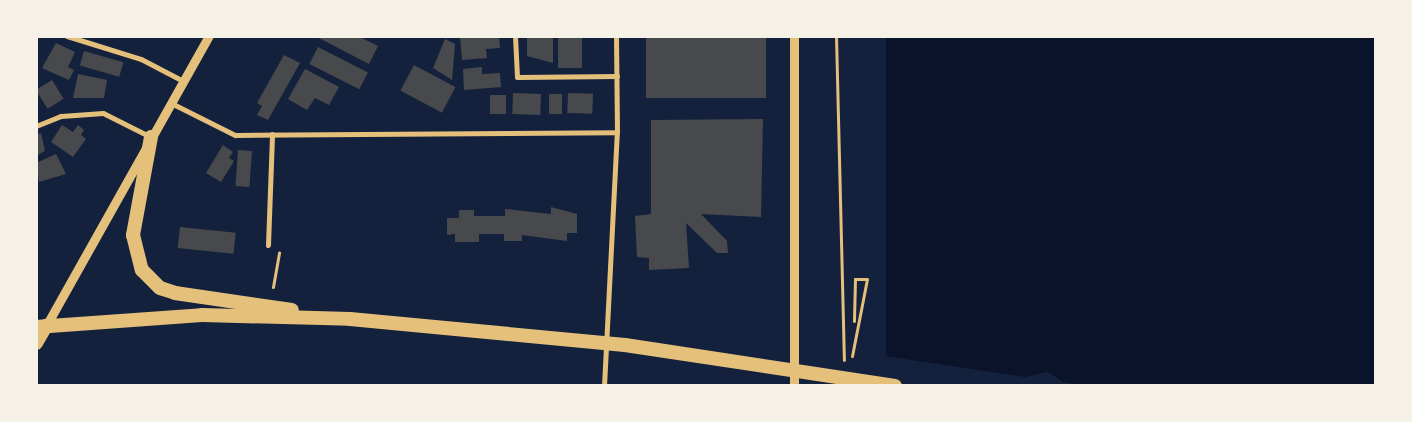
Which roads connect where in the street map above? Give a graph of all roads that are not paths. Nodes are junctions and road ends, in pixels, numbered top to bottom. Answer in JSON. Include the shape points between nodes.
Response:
{"nodes":[{"id":1,"x":67,"y":36,"type":"edge"},
{"id":2,"x":209,"y":36,"type":"edge"},
{"id":3,"x":515,"y":36,"type":"edge"},
{"id":4,"x":616,"y":36,"type":"edge"},
{"id":5,"x":794,"y":36,"type":"edge"},
{"id":6,"x":617,"y":76,"type":"junction"},
{"id":7,"x":183,"y":81,"type":"junction"},
{"id":8,"x":171,"y":103,"type":"junction"},
{"id":9,"x":36,"y":126,"type":"edge"},
{"id":10,"x":617,"y":132,"type":"junction"},
{"id":11,"x":272,"y":134,"type":"junction"},
{"id":12,"x":151,"y":137,"type":"junction"},
{"id":13,"x":268,"y":245,"type":"dead end"},
{"id":14,"x":350,"y":319,"type":"junction"},
{"id":15,"x":41,"y":327,"type":"edge"},
{"id":16,"x":36,"y":343,"type":"edge"},
{"id":17,"x":604,"y":386,"type":"edge"},
{"id":18,"x":794,"y":386,"type":"edge"},
{"id":19,"x":895,"y":386,"type":"edge"}],
"edges":[{"from":1,"to":7,"type":"street","via":[[141,59]]},
{"from":2,"to":7,"type":"street"},
{"from":3,"to":6,"type":"street","via":[[517,77]]},
{"from":4,"to":6,"type":"street"},
{"from":5,"to":18,"type":"street"},
{"from":6,"to":10,"type":"street"},
{"from":7,"to":8,"type":"street"},
{"from":8,"to":11,"type":"street","via":[[216,129],[235,135]]},
{"from":8,"to":12,"type":"street"},
{"from":9,"to":12,"type":"street","via":[[61,116],[103,113]]},
{"from":10,"to":11,"type":"street"},
{"from":10,"to":17,"type":"street"},
{"from":11,"to":13,"type":"street"},
{"from":12,"to":14,"type":"highway","via":[[133,235],[138,264],[150,281],[175,294]]},
{"from":12,"to":15,"type":"street"},
{"from":14,"to":15,"type":"highway","via":[[202,315]]},
{"from":14,"to":19,"type":"highway","via":[[625,345]]},
{"from":15,"to":16,"type":"highway"}]}
